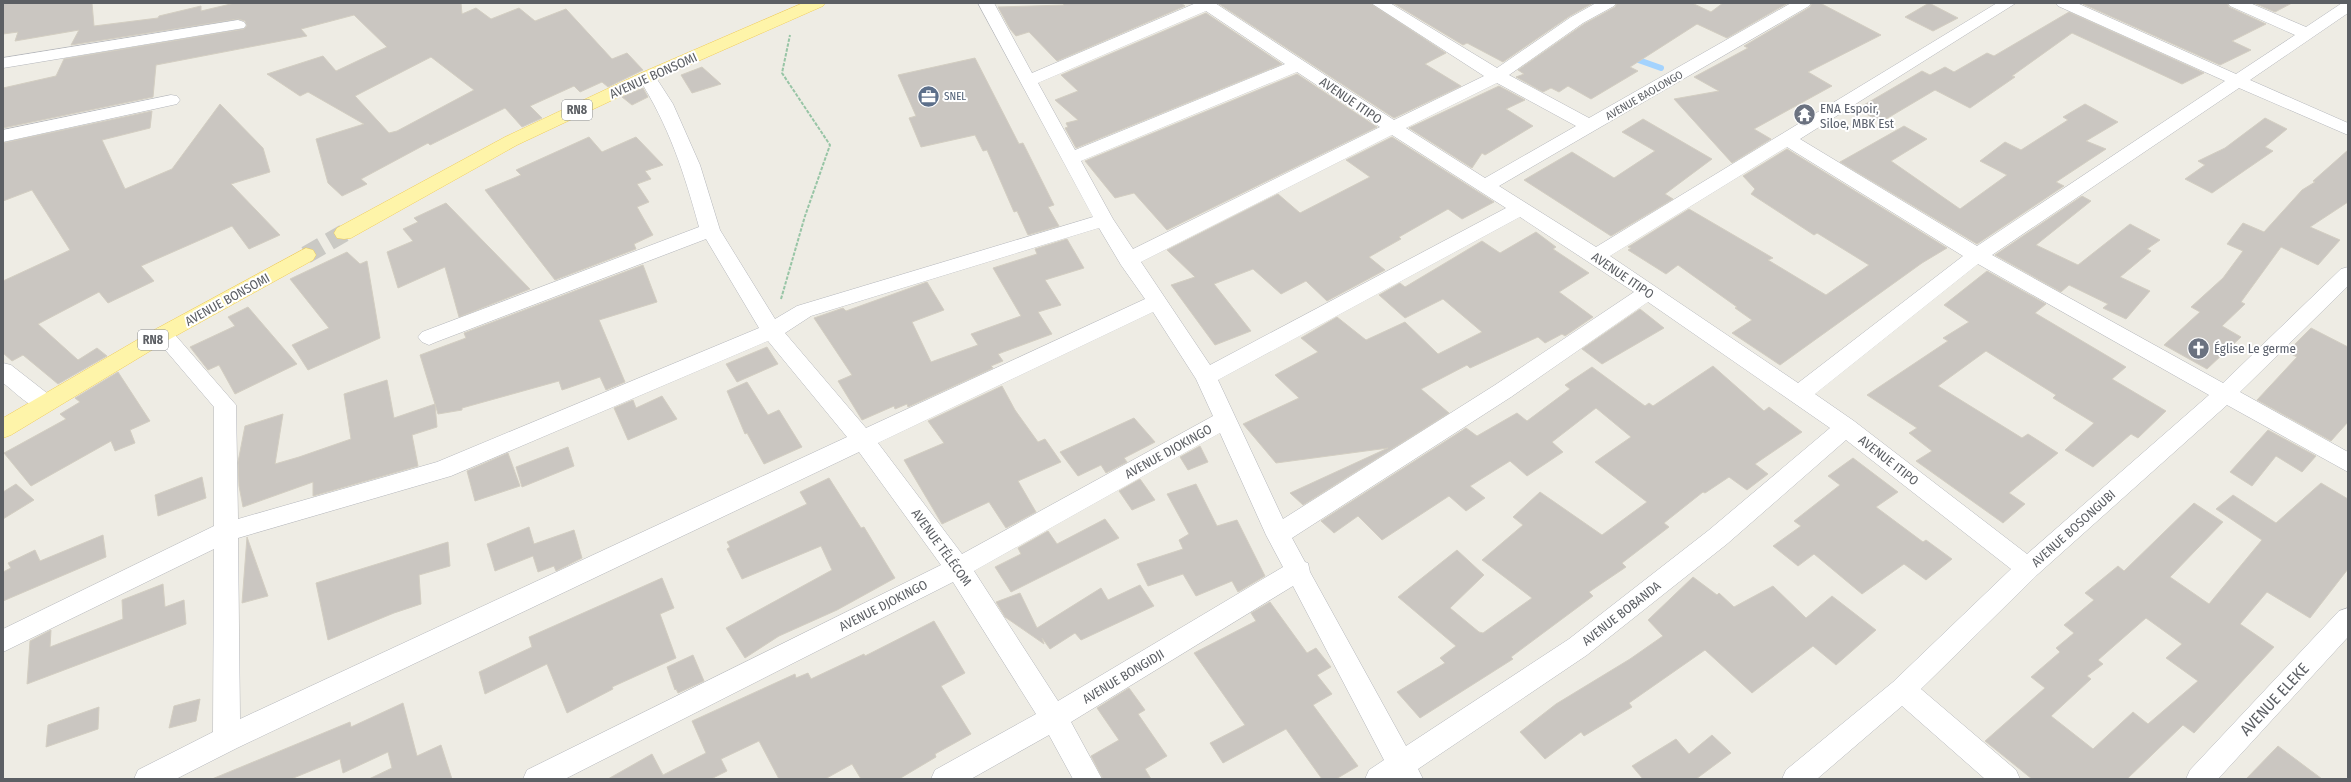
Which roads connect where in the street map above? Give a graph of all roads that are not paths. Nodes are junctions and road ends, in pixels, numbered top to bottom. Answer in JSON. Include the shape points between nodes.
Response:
{"nodes":[{"id":1,"x":817,"y":3,"type":"edge"},
{"id":2,"x":986,"y":3,"type":"edge"},
{"id":3,"x":1379,"y":3,"type":"edge"},
{"id":4,"x":1608,"y":3,"type":"edge"},
{"id":5,"x":1803,"y":3,"type":"edge"},
{"id":6,"x":2008,"y":3,"type":"edge"},
{"id":7,"x":2064,"y":3,"type":"edge"},
{"id":8,"x":2236,"y":3,"type":"edge"},
{"id":9,"x":1205,"y":4,"type":"edge"},
{"id":10,"x":2348,"y":6,"type":"edge"},
{"id":11,"x":238,"y":26,"type":"dead end"},
{"id":12,"x":2307,"y":34,"type":"junction"},
{"id":13,"x":3,"y":63,"type":"edge"},
{"id":14,"x":1299,"y":65,"type":"junction"},
{"id":15,"x":1497,"y":76,"type":"junction"},
{"id":16,"x":647,"y":77,"type":"junction"},
{"id":17,"x":1030,"y":80,"type":"junction"},
{"id":18,"x":2239,"y":80,"type":"junction"},
{"id":19,"x":171,"y":100,"type":"dead end"},
{"id":20,"x":1590,"y":126,"type":"junction"},
{"id":21,"x":1393,"y":128,"type":"junction"},
{"id":22,"x":2348,"y":130,"type":"edge"},
{"id":23,"x":3,"y":136,"type":"edge"},
{"id":24,"x":1788,"y":140,"type":"junction"},
{"id":25,"x":1072,"y":158,"type":"junction"},
{"id":26,"x":1484,"y":186,"type":"junction"},
{"id":27,"x":1521,"y":208,"type":"junction"},
{"id":28,"x":1104,"y":220,"type":"junction"},
{"id":29,"x":710,"y":230,"type":"junction"},
{"id":30,"x":344,"y":233,"type":"tunnel mouth"},
{"id":31,"x":306,"y":255,"type":"tunnel mouth"},
{"id":32,"x":1977,"y":255,"type":"junction"},
{"id":33,"x":1596,"y":256,"type":"junction"},
{"id":34,"x":1128,"y":260,"type":"junction"},
{"id":35,"x":2348,"y":274,"type":"edge"},
{"id":36,"x":1648,"y":292,"type":"junction"},
{"id":37,"x":1158,"y":301,"type":"junction"},
{"id":38,"x":772,"y":331,"type":"junction"},
{"id":39,"x":163,"y":334,"type":"junction"},
{"id":40,"x":429,"y":337,"type":"dead end"},
{"id":41,"x":3,"y":371,"type":"edge"},
{"id":42,"x":1206,"y":377,"type":"junction"},
{"id":43,"x":1799,"y":394,"type":"junction"},
{"id":44,"x":2224,"y":394,"type":"junction"},
{"id":45,"x":44,"y":404,"type":"junction"},
{"id":46,"x":1224,"y":420,"type":"junction"},
{"id":47,"x":1846,"y":426,"type":"junction"},
{"id":48,"x":3,"y":429,"type":"edge"},
{"id":49,"x":863,"y":440,"type":"junction"},
{"id":50,"x":2348,"y":463,"type":"edge"},
{"id":51,"x":225,"y":532,"type":"junction"},
{"id":52,"x":1278,"y":535,"type":"junction"},
{"id":53,"x":958,"y":568,"type":"junction"},
{"id":54,"x":2028,"y":568,"type":"junction"},
{"id":55,"x":1298,"y":570,"type":"junction"},
{"id":56,"x":2348,"y":619,"type":"edge"},
{"id":57,"x":3,"y":640,"type":"edge"},
{"id":58,"x":1902,"y":690,"type":"junction"},
{"id":59,"x":1054,"y":718,"type":"junction"},
{"id":60,"x":228,"y":739,"type":"junction"},
{"id":61,"x":1405,"y":772,"type":"edge"},
{"id":62,"x":148,"y":779,"type":"edge"},
{"id":63,"x":537,"y":779,"type":"edge"},
{"id":64,"x":945,"y":779,"type":"edge"},
{"id":65,"x":1088,"y":779,"type":"edge"},
{"id":66,"x":1379,"y":779,"type":"edge"},
{"id":67,"x":1796,"y":779,"type":"edge"},
{"id":68,"x":2006,"y":779,"type":"edge"},
{"id":69,"x":2200,"y":779,"type":"edge"}],
"edges":[{"from":1,"to":16,"type":"main road","name":"AVENUE BONSOMI","number":"RN8"},
{"from":2,"to":17,"type":"street"},
{"from":3,"to":15,"type":"street"},
{"from":4,"to":15,"type":"street","via":[[1577,20]]},
{"from":5,"to":20,"type":"street","name":"AVENUE BAOLONGO"},
{"from":6,"to":24,"type":"street"},
{"from":7,"to":18,"type":"street"},
{"from":8,"to":12,"type":"street"},
{"from":9,"to":14,"type":"street","name":"AVENUE ITIPO"},
{"from":9,"to":17,"type":"street"},
{"from":10,"to":12,"type":"street"},
{"from":11,"to":13,"type":"street"},
{"from":12,"to":18,"type":"street"},
{"from":14,"to":21,"type":"street","name":"AVENUE ITIPO"},
{"from":14,"to":25,"type":"street"},
{"from":15,"to":20,"type":"street"},
{"from":15,"to":21,"type":"street"},
{"from":16,"to":29,"type":"street","name":"AVENUE TÉLÉCOM","via":[[664,104],[691,165]]},
{"from":16,"to":30,"type":"main road","name":"AVENUE BONSOMI","number":"RN8","via":[[511,142]]},
{"from":17,"to":25,"type":"street"},
{"from":18,"to":22,"type":"street"},
{"from":18,"to":32,"type":"street"},
{"from":19,"to":23,"type":"street"},
{"from":20,"to":26,"type":"street","name":"AVENUE BAOLONGO"},
{"from":21,"to":26,"type":"street","name":"AVENUE ITIPO"},
{"from":21,"to":34,"type":"street"},
{"from":24,"to":32,"type":"street"},
{"from":24,"to":33,"type":"street"},
{"from":25,"to":28,"type":"street"},
{"from":26,"to":27,"type":"street","name":"AVENUE ITIPO"},
{"from":27,"to":33,"type":"street","name":"AVENUE ITIPO"},
{"from":27,"to":42,"type":"street"},
{"from":28,"to":34,"type":"street"},
{"from":28,"to":38,"type":"street","via":[[804,311]]},
{"from":29,"to":38,"type":"street","name":"AVENUE TÉLÉCOM"},
{"from":29,"to":40,"type":"street"},
{"from":31,"to":39,"type":"main road","name":"AVENUE BONSOMI","number":"RN8"},
{"from":32,"to":43,"type":"street"},
{"from":32,"to":44,"type":"street"},
{"from":33,"to":36,"type":"street","name":"AVENUE ITIPO"},
{"from":34,"to":37,"type":"street"},
{"from":35,"to":44,"type":"street","name":"AVENUE BOSONGUBI"},
{"from":36,"to":43,"type":"street","name":"AVENUE ITIPO"},
{"from":36,"to":52,"type":"street","via":[[1503,391]]},
{"from":37,"to":42,"type":"street"},
{"from":37,"to":49,"type":"street"},
{"from":38,"to":49,"type":"street","name":"AVENUE TÉLÉCOM"},
{"from":38,"to":51,"type":"street","via":[[443,470]]},
{"from":39,"to":45,"type":"main road","name":"AVENUE BONSOMI","number":"RN8"},
{"from":39,"to":51,"type":"street","via":[[225,405]]},
{"from":41,"to":45,"type":"street"},
{"from":42,"to":46,"type":"street"},
{"from":43,"to":47,"type":"street","name":"AVENUE ITIPO"},
{"from":44,"to":50,"type":"street"},
{"from":44,"to":54,"type":"street","name":"AVENUE BOSONGUBI"},
{"from":45,"to":48,"type":"main road","name":"AVENUE BONSOMI","number":"RN8"},
{"from":46,"to":52,"type":"street"},
{"from":46,"to":53,"type":"street","name":"AVENUE DJOKINGO"},
{"from":47,"to":54,"type":"street","name":"AVENUE ITIPO"},
{"from":47,"to":61,"type":"street","name":"AVENUE BOBANDA","via":[[1718,537],[1578,647]]},
{"from":49,"to":53,"type":"street","name":"AVENUE TÉLÉCOM"},
{"from":49,"to":60,"type":"street"},
{"from":51,"to":57,"type":"street"},
{"from":51,"to":60,"type":"street"},
{"from":52,"to":55,"type":"street"},
{"from":53,"to":59,"type":"street","name":"AVENUE TÉLÉCOM"},
{"from":53,"to":63,"type":"street","name":"AVENUE DJOKINGO"},
{"from":54,"to":58,"type":"street","name":"AVENUE BOSONGUBI"},
{"from":55,"to":59,"type":"street","name":"AVENUE BONGIDJI"},
{"from":55,"to":61,"type":"street"},
{"from":56,"to":69,"type":"street","name":"AVENUE ELEKE"},
{"from":58,"to":67,"type":"street","name":"AVENUE BOSONGUBI"},
{"from":58,"to":68,"type":"street"},
{"from":59,"to":64,"type":"street","name":"AVENUE BONGIDJI"},
{"from":59,"to":65,"type":"street","name":"AVENUE TÉLÉCOM"},
{"from":60,"to":62,"type":"street"},
{"from":61,"to":66,"type":"street","name":"AVENUE BOBANDA"}]}
